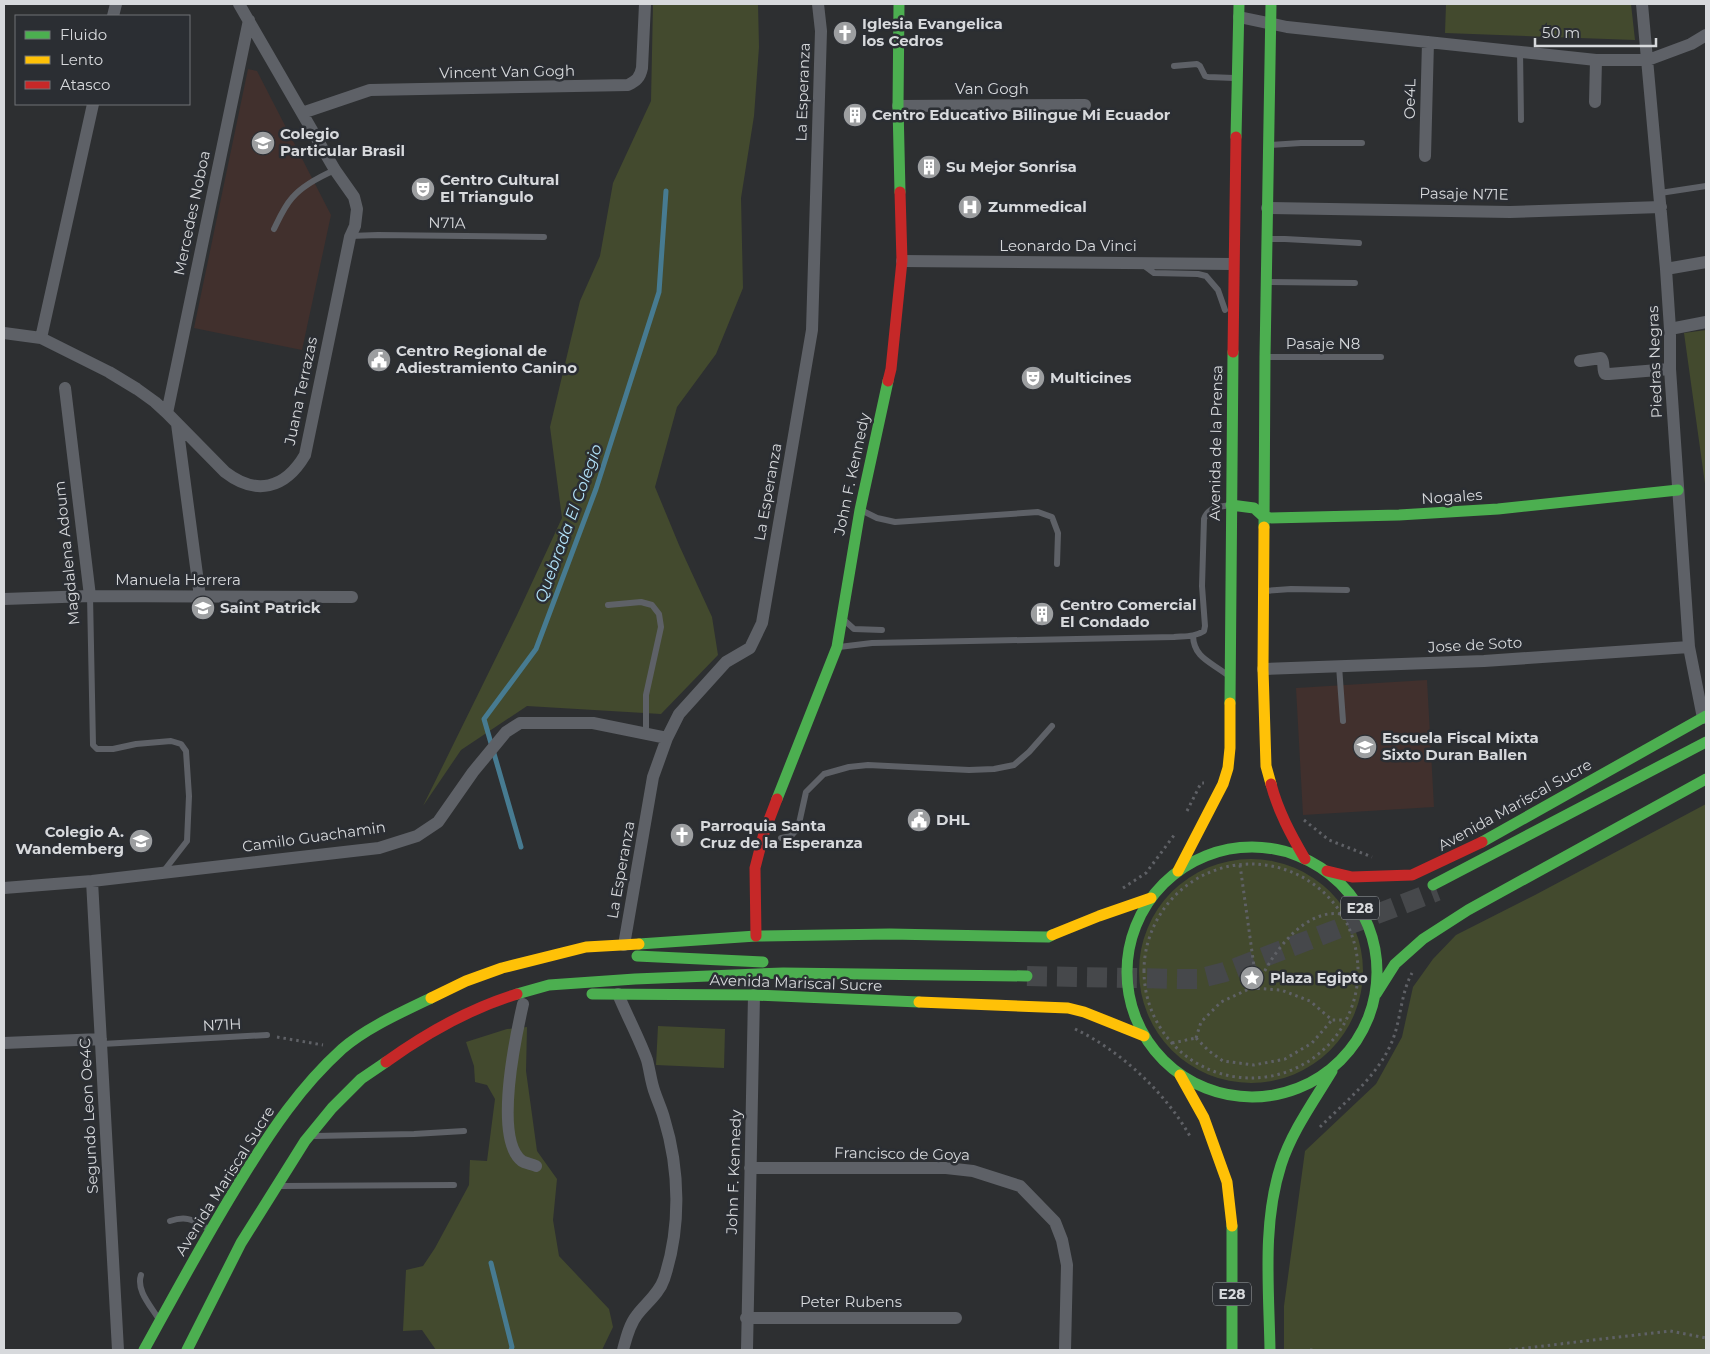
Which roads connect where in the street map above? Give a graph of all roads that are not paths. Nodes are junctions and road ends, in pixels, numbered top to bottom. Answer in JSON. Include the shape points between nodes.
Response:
{"nodes":[{"id":1,"x":239,"y":4,"type":"edge"},
{"id":2,"x":645,"y":4,"type":"edge"},
{"id":3,"x":818,"y":4,"type":"edge"},
{"id":4,"x":899,"y":4,"type":"edge"},
{"id":5,"x":1271,"y":4,"type":"edge"},
{"id":6,"x":1642,"y":4,"type":"edge"},
{"id":7,"x":1239,"y":10,"type":"edge"},
{"id":8,"x":249,"y":20,"type":"junction"},
{"id":9,"x":1271,"y":24,"type":"junction"},
{"id":10,"x":1706,"y":35,"type":"edge"},
{"id":11,"x":1428,"y":42,"type":"junction"},
{"id":12,"x":1520,"y":51,"type":"junction"},
{"id":13,"x":1596,"y":60,"type":"junction"},
{"id":14,"x":1648,"y":60,"type":"junction"},
{"id":15,"x":1174,"y":66,"type":"dead end"},
{"id":16,"x":1238,"y":78,"type":"junction"},
{"id":17,"x":1595,"y":102,"type":"dead end"},
{"id":18,"x":93,"y":105,"type":"edge"},
{"id":19,"x":1085,"y":105,"type":"dead end"},
{"id":20,"x":898,"y":106,"type":"junction"},
{"id":21,"x":302,"y":114,"type":"junction"},
{"id":22,"x":1521,"y":120,"type":"dead end"},
{"id":23,"x":1362,"y":143,"type":"dead end"},
{"id":24,"x":1269,"y":145,"type":"junction"},
{"id":25,"x":1425,"y":156,"type":"dead end"},
{"id":26,"x":335,"y":170,"type":"junction"},
{"id":27,"x":1706,"y":186,"type":"edge"},
{"id":28,"x":1660,"y":193,"type":"junction"},
{"id":29,"x":1661,"y":207,"type":"junction"},
{"id":30,"x":1268,"y":208,"type":"junction"},
{"id":31,"x":274,"y":229,"type":"dead end"},
{"id":32,"x":350,"y":236,"type":"junction"},
{"id":33,"x":544,"y":237,"type":"dead end"},
{"id":34,"x":1267,"y":239,"type":"junction"},
{"id":35,"x":1359,"y":243,"type":"dead end"},
{"id":36,"x":902,"y":261,"type":"junction"},
{"id":37,"x":1139,"y":262,"type":"junction"},
{"id":38,"x":1706,"y":262,"type":"edge"},
{"id":39,"x":1234,"y":264,"type":"junction"},
{"id":40,"x":1666,"y":269,"type":"junction"},
{"id":41,"x":1266,"y":282,"type":"junction"},
{"id":42,"x":1355,"y":283,"type":"dead end"},
{"id":43,"x":1706,"y":322,"type":"edge"},
{"id":44,"x":1670,"y":329,"type":"junction"},
{"id":45,"x":1232,"y":331,"type":"junction"},
{"id":46,"x":4,"y":333,"type":"edge"},
{"id":47,"x":41,"y":338,"type":"junction"},
{"id":48,"x":1265,"y":357,"type":"junction"},
{"id":49,"x":1381,"y":357,"type":"dead end"},
{"id":50,"x":1580,"y":360,"type":"dead end"},
{"id":51,"x":1670,"y":369,"type":"junction"},
{"id":52,"x":65,"y":388,"type":"dead end"},
{"id":53,"x":167,"y":413,"type":"junction"},
{"id":54,"x":177,"y":424,"type":"junction"},
{"id":55,"x":1678,"y":490,"type":"junction"},
{"id":56,"x":1231,"y":505,"type":"junction"},
{"id":57,"x":860,"y":510,"type":"junction"},
{"id":58,"x":1265,"y":518,"type":"junction"},
{"id":59,"x":1057,"y":564,"type":"dead end"},
{"id":60,"x":1347,"y":590,"type":"dead end"},
{"id":61,"x":1264,"y":591,"type":"junction"},
{"id":62,"x":90,"y":596,"type":"junction"},
{"id":63,"x":200,"y":596,"type":"junction"},
{"id":64,"x":352,"y":597,"type":"dead end"},
{"id":65,"x":4,"y":599,"type":"edge"},
{"id":66,"x":608,"y":605,"type":"dead end"},
{"id":67,"x":842,"y":617,"type":"junction"},
{"id":68,"x":882,"y":630,"type":"dead end"},
{"id":69,"x":1193,"y":636,"type":"junction"},
{"id":70,"x":837,"y":647,"type":"junction"},
{"id":71,"x":1689,"y":647,"type":"junction"},
{"id":72,"x":1339,"y":666,"type":"junction"},
{"id":73,"x":1263,"y":669,"type":"junction"},
{"id":74,"x":1230,"y":676,"type":"junction"},
{"id":75,"x":1705,"y":717,"type":"edge"},
{"id":76,"x":1343,"y":721,"type":"dead end"},
{"id":77,"x":1052,"y":726,"type":"dead end"},
{"id":78,"x":646,"y":734,"type":"junction"},
{"id":79,"x":666,"y":738,"type":"junction"},
{"id":80,"x":1706,"y":742,"type":"edge"},
{"id":81,"x":1706,"y":750,"type":"edge"},
{"id":82,"x":1706,"y":779,"type":"edge"},
{"id":83,"x":764,"y":833,"type":"junction"},
{"id":84,"x":1305,"y":859,"type":"junction"},
{"id":85,"x":1178,"y":871,"type":"junction"},
{"id":86,"x":1326,"y":871,"type":"junction"},
{"id":87,"x":162,"y":872,"type":"junction"},
{"id":88,"x":92,"y":881,"type":"junction"},
{"id":89,"x":4,"y":888,"type":"edge"},
{"id":90,"x":1151,"y":898,"type":"junction"},
{"id":91,"x":756,"y":936,"type":"junction"},
{"id":92,"x":624,"y":946,"type":"junction"},
{"id":93,"x":543,"y":958,"type":"junction"},
{"id":94,"x":618,"y":994,"type":"junction"},
{"id":95,"x":582,"y":995,"type":"dead end"},
{"id":96,"x":754,"y":995,"type":"junction"},
{"id":97,"x":1375,"y":996,"type":"junction"},
{"id":98,"x":527,"y":1004,"type":"joint"},
{"id":99,"x":446,"y":1024,"type":"junction"},
{"id":100,"x":267,"y":1035,"type":"road end"},
{"id":101,"x":1144,"y":1036,"type":"junction"},
{"id":102,"x":101,"y":1042,"type":"junction"},
{"id":103,"x":4,"y":1043,"type":"edge"},
{"id":104,"x":1335,"y":1065,"type":"junction"},
{"id":105,"x":1180,"y":1075,"type":"junction"},
{"id":106,"x":464,"y":1131,"type":"dead end"},
{"id":107,"x":309,"y":1136,"type":"junction"},
{"id":108,"x":536,"y":1166,"type":"dead end"},
{"id":109,"x":750,"y":1168,"type":"junction"},
{"id":110,"x":454,"y":1185,"type":"dead end"},
{"id":111,"x":277,"y":1186,"type":"junction"},
{"id":112,"x":170,"y":1220,"type":"dead end"},
{"id":113,"x":210,"y":1229,"type":"junction"},
{"id":114,"x":142,"y":1274,"type":"dead end"},
{"id":115,"x":746,"y":1318,"type":"junction"},
{"id":116,"x":956,"y":1318,"type":"dead end"},
{"id":117,"x":160,"y":1321,"type":"junction"},
{"id":118,"x":118,"y":1350,"type":"edge"},
{"id":119,"x":144,"y":1350,"type":"edge"},
{"id":120,"x":187,"y":1350,"type":"edge"},
{"id":121,"x":623,"y":1350,"type":"edge"},
{"id":122,"x":747,"y":1350,"type":"edge"},
{"id":123,"x":1066,"y":1350,"type":"edge"},
{"id":124,"x":1232,"y":1350,"type":"edge"},
{"id":125,"x":1270,"y":1350,"type":"edge"}],
"edges":[{"from":1,"to":8,"type":"street","name":"Juana Terrazas"},
{"from":2,"to":21,"type":"street","name":"Vincent Van Gogh","via":[[642,68],[636,81],[628,85],[370,90]]},
{"from":3,"to":79,"type":"street","name":"La Esperanza","via":[[821,31],[812,330],[762,623],[750,648],[726,662],[679,714]]},
{"from":4,"to":20,"type":"main road","name":"John F. Kennedy"},
{"from":5,"to":9,"type":"main road"},
{"from":6,"to":14,"type":"street","name":"Piedras Negras"},
{"from":7,"to":9,"type":"street"},
{"from":7,"to":16,"type":"main road","name":"Avenida de la Prensa"},
{"from":8,"to":21,"type":"street","name":"Juana Terrazas"},
{"from":8,"to":53,"type":"street","name":"Mercedes Noboa"},
{"from":9,"to":11,"type":"street"},
{"from":9,"to":24,"type":"main road"},
{"from":10,"to":14,"type":"street"},
{"from":11,"to":12,"type":"street"},
{"from":11,"to":25,"type":"street","name":"Oe4L"},
{"from":12,"to":13,"type":"street"},
{"from":12,"to":22,"type":"lane"},
{"from":13,"to":14,"type":"street"},
{"from":13,"to":17,"type":"street"},
{"from":14,"to":28,"type":"street","name":"Piedras Negras"},
{"from":15,"to":16,"type":"lane","via":[[1197,64],[1205,76]]},
{"from":16,"to":39,"type":"main road","name":"Avenida de la Prensa"},
{"from":18,"to":47,"type":"street"},
{"from":19,"to":20,"type":"street","name":"Van Gogh"},
{"from":20,"to":36,"type":"main road","name":"John F. Kennedy"},
{"from":21,"to":26,"type":"street","name":"Juana Terrazas"},
{"from":23,"to":24,"type":"lane"},
{"from":24,"to":30,"type":"main road"},
{"from":26,"to":31,"type":"lane","via":[[302,188],[291,199]]},
{"from":26,"to":32,"type":"street","name":"Juana Terrazas","via":[[354,197],[357,209]]},
{"from":27,"to":28,"type":"lane"},
{"from":28,"to":29,"type":"street","name":"Piedras Negras"},
{"from":29,"to":30,"type":"street","name":"Pasaje N71E","via":[[1510,212]]},
{"from":29,"to":40,"type":"street","name":"Piedras Negras"},
{"from":30,"to":34,"type":"main road"},
{"from":32,"to":33,"type":"lane","name":"N71A"},
{"from":32,"to":54,"type":"street","name":"Juana Terrazas","via":[[305,455],[298,467],[280,482],[248,486],[225,472]]},
{"from":34,"to":35,"type":"lane"},
{"from":34,"to":41,"type":"main road"},
{"from":36,"to":37,"type":"street","name":"Leonardo Da Vinci"},
{"from":36,"to":57,"type":"main road","name":"John F. Kennedy","via":[[891,369]]},
{"from":37,"to":39,"type":"street","name":"Leonardo Da Vinci"},
{"from":37,"to":45,"type":"lane","via":[[1154,273],[1206,276],[1221,296]]},
{"from":38,"to":40,"type":"street"},
{"from":39,"to":45,"type":"main road","name":"Avenida de la Prensa"},
{"from":40,"to":44,"type":"street","name":"Piedras Negras"},
{"from":41,"to":42,"type":"lane"},
{"from":41,"to":48,"type":"main road"},
{"from":43,"to":44,"type":"street"},
{"from":44,"to":51,"type":"street","name":"Piedras Negras"},
{"from":45,"to":56,"type":"main road","name":"Avenida de la Prensa"},
{"from":46,"to":47,"type":"street","name":"Juana Terrazas"},
{"from":47,"to":53,"type":"street","name":"Juana Terrazas","via":[[109,372]]},
{"from":48,"to":49,"type":"lane","name":"Pasaje N8"},
{"from":48,"to":58,"type":"main road"},
{"from":50,"to":51,"type":"street","via":[[1601,358],[1605,374]]},
{"from":51,"to":55,"type":"street","name":"Piedras Negras"},
{"from":52,"to":62,"type":"street","name":"Magdalena Adoum"},
{"from":53,"to":54,"type":"street","name":"Juana Terrazas"},
{"from":54,"to":63,"type":"street"},
{"from":55,"to":58,"type":"main road","name":"Nogales","via":[[1498,509]]},
{"from":55,"to":71,"type":"street","name":"Piedras Negras"},
{"from":56,"to":58,"type":"main road","name":"Nogales","via":[[1254,508]]},
{"from":56,"to":69,"type":"lane","via":[[1216,507],[1204,519],[1202,586],[1205,626],[1204,631]]},
{"from":56,"to":74,"type":"main road","name":"Avenida de la Prensa"},
{"from":57,"to":59,"type":"lane","via":[[895,522],[1006,513],[1046,514],[1052,517],[1058,533]]},
{"from":57,"to":67,"type":"main road","name":"John F. Kennedy"},
{"from":58,"to":61,"type":"main road"},
{"from":60,"to":61,"type":"lane"},
{"from":61,"to":73,"type":"main road"},
{"from":62,"to":63,"type":"street","name":"Manuela Herrera"},
{"from":62,"to":65,"type":"street","name":"Manuela Herrera"},
{"from":62,"to":87,"type":"lane","name":"Magdalena Adoum","via":[[93,745],[97,749],[113,750],[171,741],[181,744],[186,751],[187,841]]},
{"from":63,"to":64,"type":"street","name":"Manuela Herrera"},
{"from":66,"to":78,"type":"lane","via":[[641,602],[652,605],[660,614],[661,626],[646,695]]},
{"from":67,"to":68,"type":"lane","via":[[854,629]]},
{"from":67,"to":70,"type":"main road","name":"John F. Kennedy"},
{"from":69,"to":70,"type":"lane","via":[[872,643]]},
{"from":69,"to":74,"type":"lane","via":[[1198,654]]},
{"from":70,"to":83,"type":"main road","name":"John F. Kennedy"},
{"from":71,"to":72,"type":"street","name":"Jose de Soto","via":[[1484,661]]},
{"from":71,"to":75,"type":"street","name":"Piedras Negras"},
{"from":72,"to":73,"type":"street","name":"Jose de Soto"},
{"from":72,"to":76,"type":"lane"},
{"from":73,"to":84,"type":"main road","via":[[1266,766],[1275,800]]},
{"from":74,"to":85,"type":"main road","name":"Avenida de la Prensa","via":[[1228,768]]},
{"from":75,"to":86,"type":"main road","name":"Avenida Mariscal Sucre","via":[[1471,848],[1412,875],[1352,877]]},
{"from":77,"to":83,"type":"lane","via":[[1014,765],[970,770],[868,765],[824,774],[806,792],[798,828],[790,836],[782,838]]},
{"from":78,"to":79,"type":"street","name":"Camilo Guachamin"},
{"from":78,"to":87,"type":"street","name":"Camilo Guachamin","via":[[593,723],[520,723],[506,732],[438,822],[417,836],[379,848]]},
{"from":79,"to":92,"type":"street","name":"La Esperanza","via":[[653,777]]},
{"from":80,"to":81,"type":"main road","name":"Avenida Mariscal Sucre","via":[[1435,888]]},
{"from":82,"to":97,"type":"main road","via":[[1468,910],[1423,940],[1395,964]]},
{"from":83,"to":91,"type":"main road","name":"John F. Kennedy","via":[[755,868]]},
{"from":84,"to":85,"type":"main road","number":"E28","via":[[1280,850],[1253,847],[1226,850],[1201,858]]},
{"from":84,"to":86,"type":"main road","number":"E28"},
{"from":85,"to":90,"type":"main road","number":"E28"},
{"from":86,"to":97,"type":"main road","number":"E28","via":[[1344,886],[1369,926],[1378,972]]},
{"from":87,"to":88,"type":"street","name":"Camilo Guachamin"},
{"from":88,"to":89,"type":"street","name":"Camilo Guachamin"},
{"from":88,"to":102,"type":"street","name":"Segundo Leon Oe4C"},
{"from":90,"to":91,"type":"main road","name":"Avenida Mariscal Sucre","via":[[1048,937]]},
{"from":90,"to":101,"type":"main road","number":"E28","via":[[1137,922],[1128,950],[1126,978],[1132,1008]]},
{"from":91,"to":92,"type":"main road","name":"Avenida Mariscal Sucre"},
{"from":92,"to":93,"type":"main road","name":"Avenida Mariscal Sucre","via":[[586,947]]},
{"from":93,"to":99,"type":"main road","name":"Avenida Mariscal Sucre","via":[[648,955],[1027,972],[783,973],[549,985],[494,1001]]},
{"from":93,"to":113,"type":"main road","name":"Avenida Mariscal Sucre","via":[[466,980],[382,1022],[343,1048],[310,1081],[275,1125]]},
{"from":94,"to":95,"type":"main road","name":"Avenida Mariscal Sucre"},
{"from":94,"to":96,"type":"main road","name":"Avenida Mariscal Sucre"},
{"from":94,"to":121,"type":"street","via":[[647,1061],[664,1117],[676,1181],[671,1257],[663,1282],[636,1316]]},
{"from":96,"to":101,"type":"main road","name":"Avenida Mariscal Sucre","via":[[1068,1008]]},
{"from":96,"to":109,"type":"street","name":"John F. Kennedy"},
{"from":97,"to":104,"type":"main road","number":"E28","via":[[1358,1037]]},
{"from":98,"to":99,"type":"main road","name":"Avenida Mariscal Sucre"},
{"from":98,"to":108,"type":"street","via":[[516,1036],[507,1123],[514,1149],[522,1160]]},
{"from":99,"to":107,"type":"main road","name":"Avenida Mariscal Sucre","via":[[361,1079]]},
{"from":100,"to":102,"type":"lane","name":"N71H"},
{"from":101,"to":105,"type":"main road","number":"E28"},
{"from":102,"to":103,"type":"street"},
{"from":102,"to":118,"type":"street","name":"Segundo Leon Oe4C"},
{"from":104,"to":105,"type":"main road","number":"E28","via":[[1312,1081],[1287,1092],[1259,1097],[1231,1095],[1205,1088]]},
{"from":104,"to":125,"type":"main road","number":"E28","via":[[1294,1135],[1282,1165],[1270,1219]]},
{"from":105,"to":124,"type":"main road","number":"E28","via":[[1204,1118],[1227,1182],[1233,1237]]},
{"from":106,"to":107,"type":"lane"},
{"from":107,"to":111,"type":"main road","name":"Avenida Mariscal Sucre"},
{"from":109,"to":115,"type":"street","name":"John F. Kennedy"},
{"from":109,"to":123,"type":"street","name":"Francisco de Goya","via":[[946,1168],[973,1171],[1020,1186],[1055,1222],[1062,1240],[1067,1264]]},
{"from":110,"to":111,"type":"lane"},
{"from":111,"to":120,"type":"main road","name":"Avenida Mariscal Sucre","via":[[241,1243]]},
{"from":112,"to":113,"type":"lane","via":[[189,1218]]},
{"from":113,"to":117,"type":"main road","name":"Avenida Mariscal Sucre"},
{"from":114,"to":117,"type":"lane","via":[[139,1285]]},
{"from":115,"to":116,"type":"street","name":"Peter Rubens"},
{"from":115,"to":122,"type":"street","name":"John F. Kennedy"},
{"from":117,"to":119,"type":"main road","name":"Avenida Mariscal Sucre"}]}
